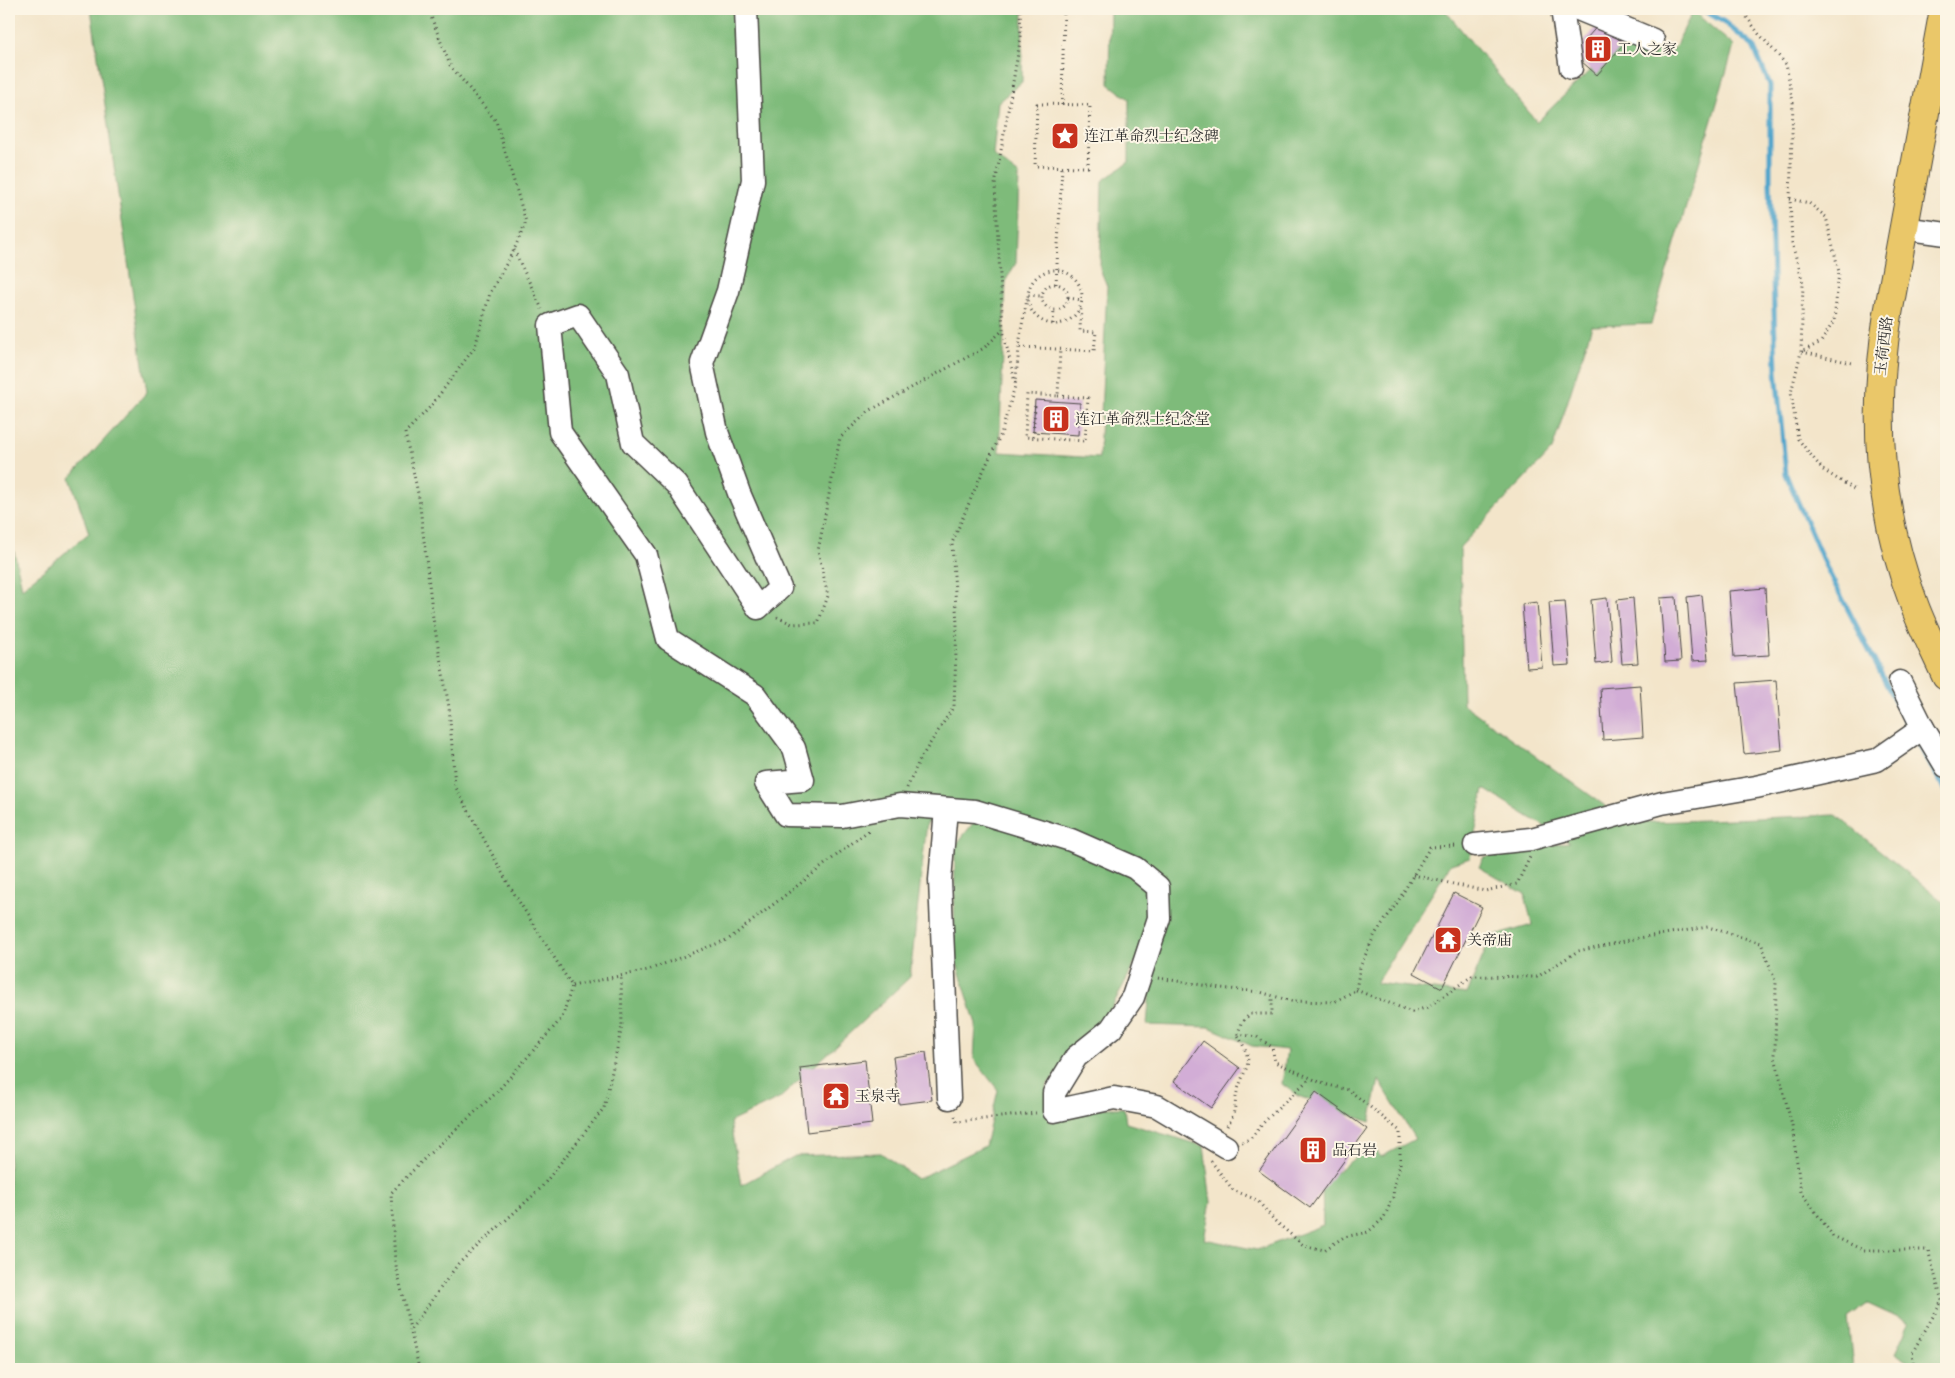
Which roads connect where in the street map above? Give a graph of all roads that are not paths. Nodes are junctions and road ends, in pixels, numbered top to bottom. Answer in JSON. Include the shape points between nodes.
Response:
{"nodes":[{"id":1,"x":746,"y":9,"type":"edge"},
{"id":2,"x":1562,"y":9,"type":"edge"},
{"id":3,"x":1578,"y":9,"type":"edge"},
{"id":4,"x":1944,"y":9,"type":"edge"},
{"id":5,"x":1627,"y":18,"type":"edge"},
{"id":6,"x":1653,"y":40,"type":"dead end"},
{"id":7,"x":1571,"y":68,"type":"dead end"},
{"id":8,"x":1903,"y":228,"type":"junction"},
{"id":9,"x":1946,"y":234,"type":"edge"},
{"id":10,"x":1946,"y":676,"type":"edge"},
{"id":11,"x":1900,"y":682,"type":"dead end"},
{"id":12,"x":1914,"y":734,"type":"junction"},
{"id":13,"x":1943,"y":751,"type":"edge"},
{"id":14,"x":946,"y":809,"type":"junction"},
{"id":15,"x":1475,"y":845,"type":"road end"},
{"id":16,"x":949,"y":1098,"type":"road end"},
{"id":17,"x":1215,"y":1141,"type":"road end"}],
"edges":[{"from":1,"to":14,"type":"street","via":[[753,180],[728,291],[702,363],[717,432],[780,588],[758,608],[677,485],[633,442],[618,374],[578,315],[550,325],[560,432],[646,555],[668,639],[756,695],[794,748],[803,780],[766,783],[786,815],[842,816],[900,805]]},
{"from":2,"to":7,"type":"street"},
{"from":3,"to":5,"type":"street"},
{"from":4,"to":8,"type":"main road","name":"玉荷西路"},
{"from":5,"to":6,"type":"street"},
{"from":8,"to":9,"type":"street"},
{"from":8,"to":10,"type":"main road","name":"玉荷西路","via":[[1881,363],[1878,406],[1882,470],[1897,549],[1908,585]]},
{"from":11,"to":12,"type":"street"},
{"from":12,"to":13,"type":"street"},
{"from":12,"to":15,"type":"street","via":[[1877,760],[1756,787],[1662,803],[1531,839]]},
{"from":14,"to":16,"type":"street","via":[[940,880]]},
{"from":14,"to":17,"type":"street","via":[[975,812],[1071,840],[1135,868],[1158,887],[1159,918],[1133,996],[1111,1029],[1076,1057],[1054,1093],[1054,1111],[1114,1098],[1157,1106]]}]}
